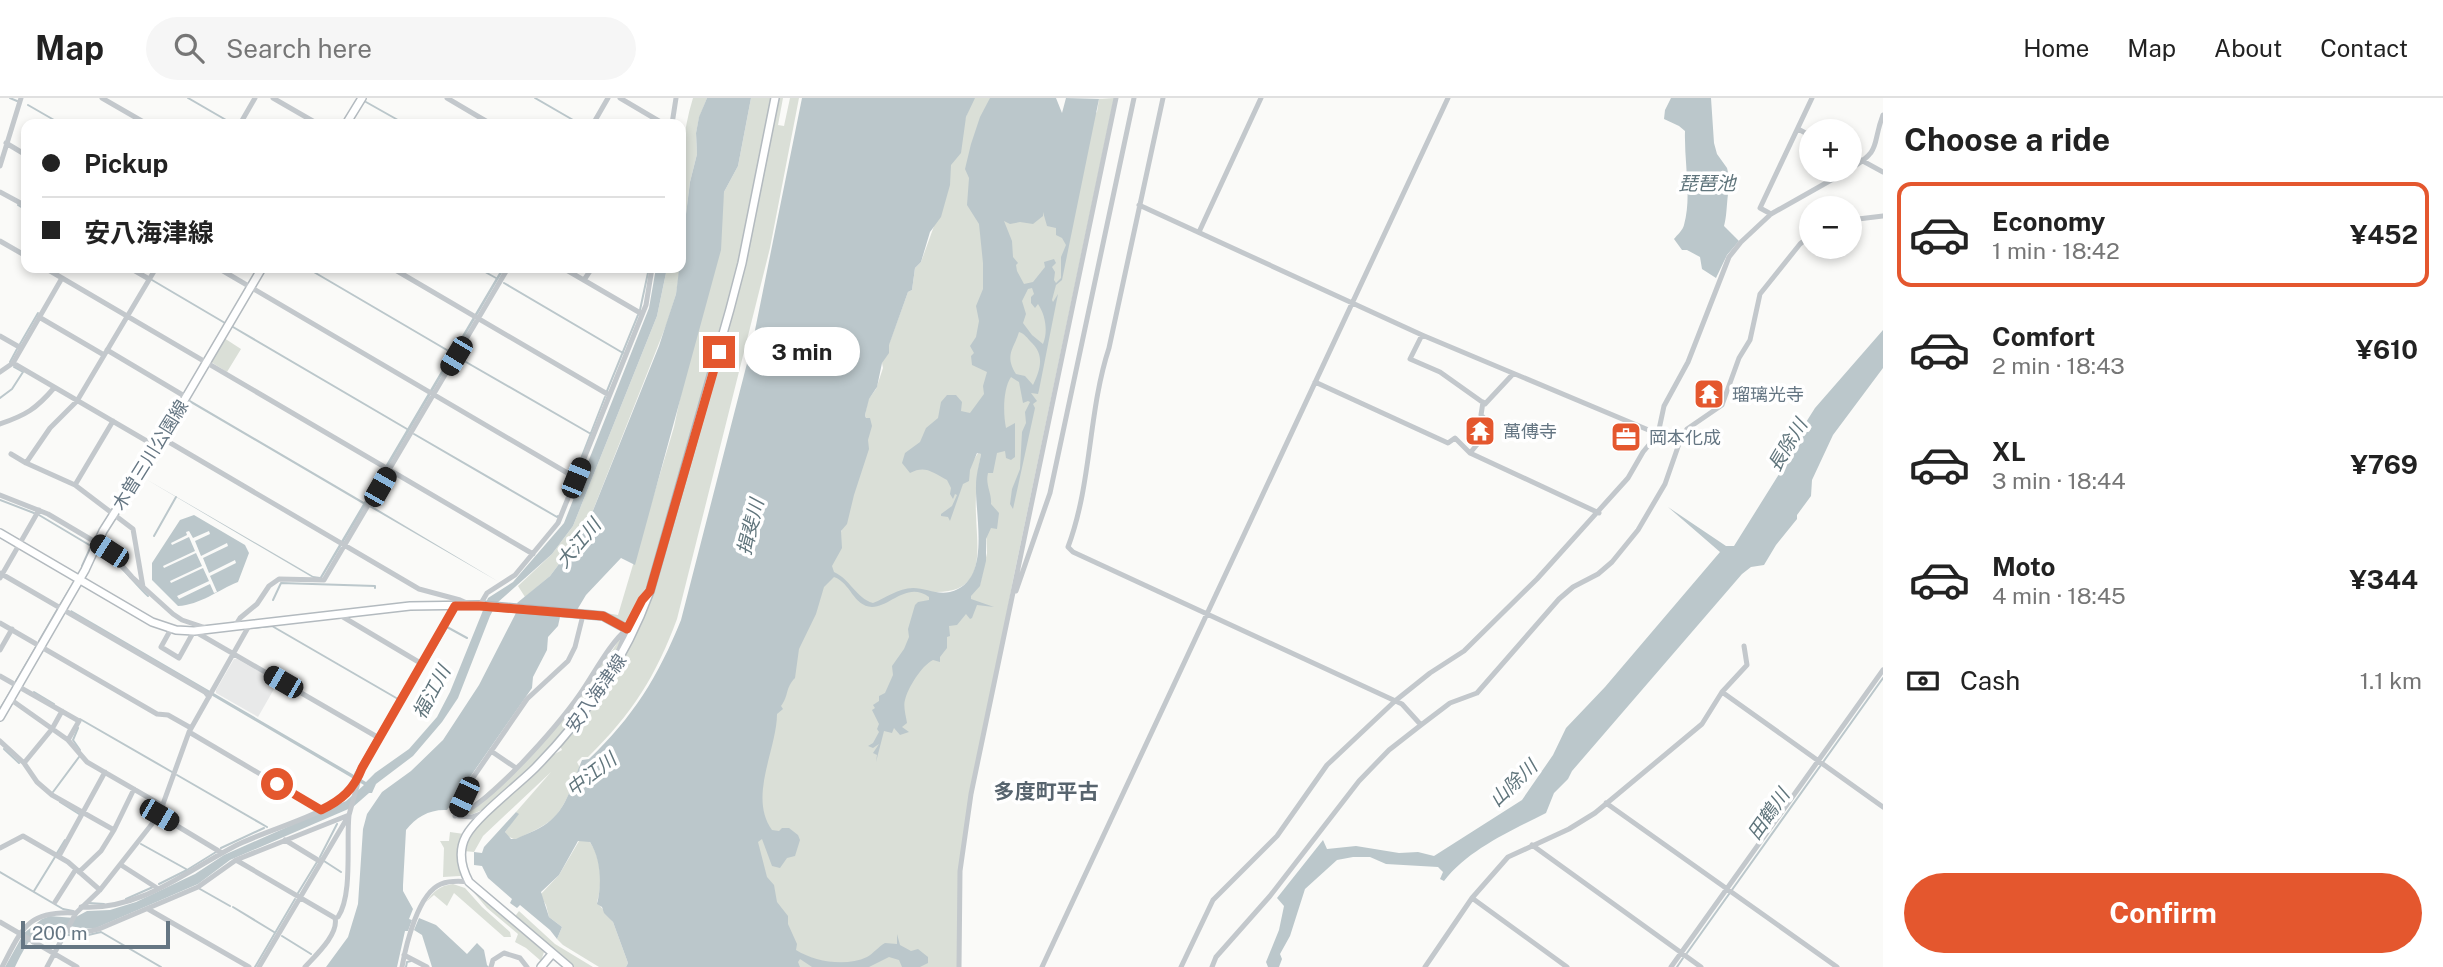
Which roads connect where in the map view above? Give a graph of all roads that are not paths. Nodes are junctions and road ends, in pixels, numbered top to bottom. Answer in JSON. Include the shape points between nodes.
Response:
{"nodes":[{"id":1,"x":21,"y":98,"type":"edge"},
{"id":2,"x":102,"y":98,"type":"edge"},
{"id":3,"x":255,"y":98,"type":"edge"},
{"id":4,"x":274,"y":98,"type":"edge"},
{"id":5,"x":362,"y":98,"type":"edge"},
{"id":6,"x":447,"y":98,"type":"edge"},
{"id":7,"x":608,"y":98,"type":"edge"},
{"id":8,"x":620,"y":98,"type":"edge"},
{"id":9,"x":676,"y":98,"type":"edge"},
{"id":10,"x":775,"y":98,"type":"edge"},
{"id":11,"x":1116,"y":98,"type":"edge"},
{"id":12,"x":1134,"y":98,"type":"edge"},
{"id":13,"x":1163,"y":98,"type":"edge"},
{"id":14,"x":1261,"y":98,"type":"edge"},
{"id":15,"x":1448,"y":98,"type":"edge"},
{"id":16,"x":1812,"y":98,"type":"edge"},
{"id":17,"x":1883,"y":115,"type":"edge"},
{"id":18,"x":138,"y":119,"type":"edge"},
{"id":19,"x":243,"y":119,"type":"edge"},
{"id":20,"x":310,"y":119,"type":"edge"},
{"id":21,"x":349,"y":119,"type":"edge"},
{"id":22,"x":483,"y":119,"type":"edge"},
{"id":23,"x":596,"y":119,"type":"edge"},
{"id":24,"x":656,"y":119,"type":"edge"},
{"id":25,"x":673,"y":119,"type":"edge"},
{"id":26,"x":1798,"y":130,"type":"joint"},
{"id":27,"x":9,"y":145,"type":"junction"},
{"id":28,"x":21,"y":152,"type":"edge"},
{"id":29,"x":1863,"y":162,"type":"joint"},
{"id":30,"x":0,"y":166,"type":"edge"},
{"id":31,"x":1883,"y":172,"type":"edge"},
{"id":32,"x":1826,"y":182,"type":"edge"},
{"id":33,"x":1,"y":192,"type":"edge"},
{"id":34,"x":21,"y":203,"type":"edge"},
{"id":35,"x":1139,"y":205,"type":"junction"},
{"id":36,"x":1771,"y":214,"type":"junction"},
{"id":37,"x":1883,"y":216,"type":"edge"},
{"id":38,"x":1862,"y":219,"type":"edge"},
{"id":39,"x":1199,"y":232,"type":"junction"},
{"id":40,"x":0,"y":241,"type":"edge"},
{"id":41,"x":1799,"y":245,"type":"edge"},
{"id":42,"x":21,"y":253,"type":"edge"},
{"id":43,"x":54,"y":273,"type":"edge"},
{"id":44,"x":139,"y":273,"type":"edge"},
{"id":45,"x":153,"y":273,"type":"edge"},
{"id":46,"x":227,"y":273,"type":"edge"},
{"id":47,"x":259,"y":273,"type":"edge"},
{"id":48,"x":401,"y":273,"type":"edge"},
{"id":49,"x":505,"y":273,"type":"edge"},
{"id":50,"x":572,"y":273,"type":"edge"},
{"id":51,"x":589,"y":273,"type":"edge"},
{"id":52,"x":651,"y":273,"type":"edge"},
{"id":53,"x":575,"y":275,"type":"joint"},
{"id":54,"x":62,"y":278,"type":"junction"},
{"id":55,"x":149,"y":279,"type":"junction"},
{"id":56,"x":584,"y":280,"type":"junction"},
{"id":57,"x":251,"y":287,"type":"junction"},
{"id":58,"x":1352,"y":304,"type":"junction"},
{"id":59,"x":642,"y":314,"type":"junction"},
{"id":60,"x":40,"y":315,"type":"junction"},
{"id":61,"x":127,"y":316,"type":"junction"},
{"id":62,"x":476,"y":317,"type":"junction"},
{"id":63,"x":1422,"y":335,"type":"junction"},
{"id":64,"x":0,"y":336,"type":"edge"},
{"id":65,"x":21,"y":348,"type":"junction"},
{"id":66,"x":106,"y":352,"type":"junction"},
{"id":67,"x":206,"y":362,"type":"junction"},
{"id":68,"x":13,"y":363,"type":"junction"},
{"id":69,"x":0,"y":372,"type":"edge"},
{"id":70,"x":1513,"y":374,"type":"junction"},
{"id":71,"x":1315,"y":382,"type":"junction"},
{"id":72,"x":54,"y":388,"type":"junction"},
{"id":73,"x":431,"y":393,"type":"junction"},
{"id":74,"x":609,"y":396,"type":"junction"},
{"id":75,"x":186,"y":397,"type":"junction"},
{"id":76,"x":77,"y":401,"type":"junction"},
{"id":77,"x":1483,"y":402,"type":"junction"},
{"id":78,"x":113,"y":421,"type":"junction"},
{"id":79,"x":0,"y":424,"type":"edge"},
{"id":80,"x":1658,"y":434,"type":"junction"},
{"id":81,"x":162,"y":438,"type":"junction"},
{"id":82,"x":1680,"y":441,"type":"junction"},
{"id":83,"x":157,"y":447,"type":"junction"},
{"id":84,"x":1470,"y":453,"type":"junction"},
{"id":85,"x":11,"y":454,"type":"dead end"},
{"id":86,"x":26,"y":463,"type":"junction"},
{"id":87,"x":387,"y":469,"type":"junction"},
{"id":88,"x":576,"y":478,"type":"junction"},
{"id":89,"x":75,"y":485,"type":"junction"},
{"id":90,"x":0,"y":495,"type":"edge"},
{"id":91,"x":39,"y":510,"type":"junction"},
{"id":92,"x":1598,"y":513,"type":"junction"},
{"id":93,"x":113,"y":515,"type":"junction"},
{"id":94,"x":0,"y":533,"type":"edge"},
{"id":95,"x":97,"y":543,"type":"junction"},
{"id":96,"x":19,"y":544,"type":"junction"},
{"id":97,"x":343,"y":544,"type":"junction"},
{"id":98,"x":533,"y":554,"type":"junction"},
{"id":99,"x":2,"y":574,"type":"edge"},
{"id":100,"x":79,"y":579,"type":"junction"},
{"id":101,"x":143,"y":587,"type":"junction"},
{"id":102,"x":650,"y":591,"type":"junction"},
{"id":103,"x":455,"y":606,"type":"junction"},
{"id":104,"x":476,"y":606,"type":"junction"},
{"id":105,"x":1010,"y":607,"type":"junction"},
{"id":106,"x":62,"y":609,"type":"junction"},
{"id":107,"x":1207,"y":613,"type":"junction"},
{"id":108,"x":338,"y":614,"type":"junction"},
{"id":109,"x":583,"y":615,"type":"junction"},
{"id":110,"x":0,"y":623,"type":"edge"},
{"id":111,"x":250,"y":624,"type":"junction"},
{"id":112,"x":235,"y":626,"type":"junction"},
{"id":113,"x":12,"y":629,"type":"junction"},
{"id":114,"x":171,"y":629,"type":"junction"},
{"id":115,"x":207,"y":629,"type":"junction"},
{"id":116,"x":627,"y":629,"type":"junction"},
{"id":117,"x":194,"y":631,"type":"junction"},
{"id":118,"x":41,"y":646,"type":"junction"},
{"id":119,"x":1744,"y":646,"type":"dead end"},
{"id":120,"x":0,"y":650,"type":"edge"},
{"id":121,"x":235,"y":655,"type":"junction"},
{"id":122,"x":422,"y":664,"type":"junction"},
{"id":123,"x":1883,"y":670,"type":"edge"},
{"id":124,"x":614,"y":671,"type":"junction"},
{"id":125,"x":0,"y":676,"type":"edge"},
{"id":126,"x":18,"y":686,"type":"junction"},
{"id":127,"x":1722,"y":692,"type":"junction"},
{"id":128,"x":211,"y":695,"type":"junction"},
{"id":129,"x":10,"y":699,"type":"junction"},
{"id":130,"x":1395,"y":701,"type":"junction"},
{"id":131,"x":62,"y":711,"type":"junction"},
{"id":132,"x":0,"y":717,"type":"edge"},
{"id":133,"x":1421,"y":725,"type":"junction"},
{"id":134,"x":52,"y":729,"type":"junction"},
{"id":135,"x":190,"y":730,"type":"junction"},
{"id":136,"x":379,"y":738,"type":"junction"},
{"id":137,"x":68,"y":740,"type":"junction"},
{"id":138,"x":0,"y":741,"type":"edge"},
{"id":139,"x":491,"y":751,"type":"junction"},
{"id":140,"x":24,"y":763,"type":"junction"},
{"id":141,"x":1820,"y":763,"type":"junction"},
{"id":142,"x":516,"y":768,"type":"junction"},
{"id":143,"x":105,"y":772,"type":"junction"},
{"id":144,"x":358,"y":780,"type":"junction"},
{"id":145,"x":134,"y":789,"type":"junction"},
{"id":146,"x":1606,"y":803,"type":"junction"},
{"id":147,"x":163,"y":806,"type":"junction"},
{"id":148,"x":1883,"y":807,"type":"edge"},
{"id":149,"x":493,"y":808,"type":"junction"},
{"id":150,"x":321,"y":810,"type":"junction"},
{"id":151,"x":82,"y":812,"type":"junction"},
{"id":152,"x":350,"y":813,"type":"junction"},
{"id":153,"x":159,"y":815,"type":"junction"},
{"id":154,"x":455,"y":816,"type":"junction"},
{"id":155,"x":114,"y":830,"type":"junction"},
{"id":156,"x":285,"y":840,"type":"junction"},
{"id":157,"x":1532,"y":845,"type":"junction"},
{"id":158,"x":0,"y":848,"type":"edge"},
{"id":159,"x":222,"y":853,"type":"junction"},
{"id":160,"x":59,"y":856,"type":"junction"},
{"id":161,"x":236,"y":860,"type":"junction"},
{"id":162,"x":319,"y":860,"type":"junction"},
{"id":163,"x":121,"y":864,"type":"junction"},
{"id":164,"x":78,"y":871,"type":"junction"},
{"id":165,"x":469,"y":881,"type":"junction"},
{"id":166,"x":157,"y":888,"type":"junction"},
{"id":167,"x":100,"y":890,"type":"junction"},
{"id":168,"x":1729,"y":891,"type":"junction"},
{"id":169,"x":300,"y":897,"type":"junction"},
{"id":170,"x":1472,"y":898,"type":"junction"},
{"id":171,"x":55,"y":902,"type":"dead end"},
{"id":172,"x":80,"y":907,"type":"junction"},
{"id":173,"x":148,"y":909,"type":"junction"},
{"id":174,"x":75,"y":914,"type":"junction"},
{"id":175,"x":335,"y":918,"type":"junction"},
{"id":176,"x":0,"y":922,"type":"edge"},
{"id":177,"x":66,"y":930,"type":"junction"},
{"id":178,"x":19,"y":934,"type":"junction"},
{"id":179,"x":32,"y":941,"type":"junction"},
{"id":180,"x":53,"y":953,"type":"junction"},
{"id":181,"x":552,"y":954,"type":"junction"},
{"id":182,"x":404,"y":955,"type":"junction"},
{"id":183,"x":1684,"y":955,"type":"junction"},
{"id":184,"x":1427,"y":966,"type":"edge"},
{"id":185,"x":2,"y":967,"type":"edge"},
{"id":186,"x":47,"y":967,"type":"edge"},
{"id":187,"x":77,"y":967,"type":"edge"},
{"id":188,"x":249,"y":967,"type":"edge"},
{"id":189,"x":259,"y":967,"type":"edge"},
{"id":190,"x":305,"y":967,"type":"edge"},
{"id":191,"x":402,"y":967,"type":"edge"},
{"id":192,"x":427,"y":967,"type":"edge"},
{"id":193,"x":491,"y":967,"type":"edge"},
{"id":194,"x":527,"y":967,"type":"edge"},
{"id":195,"x":541,"y":967,"type":"edge"},
{"id":196,"x":569,"y":967,"type":"edge"},
{"id":197,"x":960,"y":967,"type":"edge"},
{"id":198,"x":1042,"y":967,"type":"edge"},
{"id":199,"x":1181,"y":967,"type":"edge"},
{"id":200,"x":1212,"y":967,"type":"edge"},
{"id":201,"x":1567,"y":967,"type":"edge"},
{"id":202,"x":1671,"y":967,"type":"edge"},
{"id":203,"x":1701,"y":967,"type":"edge"},
{"id":204,"x":1837,"y":967,"type":"edge"}],
"edges":[{"from":1,"to":27,"type":"street"},
{"from":2,"to":18,"type":"street"},
{"from":3,"to":19,"type":"street"},
{"from":4,"to":20,"type":"street"},
{"from":5,"to":21,"type":"main road"},
{"from":6,"to":22,"type":"street"},
{"from":7,"to":23,"type":"street"},
{"from":8,"to":24,"type":"street"},
{"from":9,"to":25,"type":"street"},
{"from":10,"to":102,"type":"main road","name":"安八海津線","via":[[730,309]]},
{"from":11,"to":105,"type":"street"},
{"from":12,"to":105,"type":"street","via":[[1050,493]]},
{"from":13,"to":35,"type":"street"},
{"from":14,"to":39,"type":"street"},
{"from":15,"to":58,"type":"street"},
{"from":16,"to":26,"type":"street"},
{"from":17,"to":29,"type":"street","via":[[1877,144]]},
{"from":26,"to":36,"type":"street","via":[[1760,208]]},
{"from":27,"to":28,"type":"street"},
{"from":27,"to":30,"type":"street"},
{"from":29,"to":31,"type":"street"},
{"from":32,"to":36,"type":"street"},
{"from":33,"to":34,"type":"street"},
{"from":35,"to":39,"type":"street"},
{"from":35,"to":107,"type":"street","via":[[1100,376],[1078,518],[1068,547]]},
{"from":36,"to":80,"type":"street","via":[[1729,257],[1688,362],[1664,406]]},
{"from":37,"to":38,"type":"street"},
{"from":39,"to":58,"type":"street"},
{"from":40,"to":42,"type":"street"},
{"from":41,"to":82,"type":"street","via":[[1760,294],[1749,340],[1723,405],[1687,429]]},
{"from":43,"to":54,"type":"street"},
{"from":44,"to":55,"type":"street"},
{"from":45,"to":55,"type":"street"},
{"from":46,"to":57,"type":"street"},
{"from":47,"to":57,"type":"main road","name":"木曽三川公園線"},
{"from":48,"to":62,"type":"street"},
{"from":49,"to":62,"type":"street"},
{"from":50,"to":53,"type":"street"},
{"from":51,"to":56,"type":"street"},
{"from":52,"to":59,"type":"street"},
{"from":53,"to":56,"type":"street"},
{"from":54,"to":60,"type":"street"},
{"from":54,"to":61,"type":"street"},
{"from":55,"to":61,"type":"street"},
{"from":56,"to":59,"type":"street"},
{"from":57,"to":67,"type":"main road","name":"木曽三川公園線"},
{"from":57,"to":73,"type":"street"},
{"from":58,"to":63,"type":"street"},
{"from":58,"to":71,"type":"street"},
{"from":59,"to":74,"type":"street"},
{"from":60,"to":65,"type":"street"},
{"from":60,"to":66,"type":"street"},
{"from":61,"to":66,"type":"street"},
{"from":61,"to":67,"type":"street"},
{"from":62,"to":73,"type":"street"},
{"from":62,"to":74,"type":"street"},
{"from":63,"to":70,"type":"street"},
{"from":63,"to":77,"type":"street","via":[[1410,359],[1440,372]]},
{"from":64,"to":65,"type":"street"},
{"from":65,"to":68,"type":"street"},
{"from":66,"to":75,"type":"street"},
{"from":66,"to":76,"type":"street"},
{"from":67,"to":75,"type":"main road","name":"木曽三川公園線"},
{"from":67,"to":87,"type":"street"},
{"from":68,"to":69,"type":"street"},
{"from":68,"to":72,"type":"street"},
{"from":70,"to":77,"type":"street"},
{"from":70,"to":80,"type":"street"},
{"from":71,"to":84,"type":"street","via":[[1448,443],[1455,438]]},
{"from":71,"to":107,"type":"street"},
{"from":72,"to":76,"type":"street"},
{"from":72,"to":79,"type":"street","via":[[36,409]]},
{"from":73,"to":87,"type":"street"},
{"from":73,"to":88,"type":"street"},
{"from":74,"to":88,"type":"street"},
{"from":75,"to":81,"type":"main road","name":"木曽三川公園線"},
{"from":76,"to":78,"type":"street"},
{"from":76,"to":86,"type":"street","via":[[50,428]]},
{"from":77,"to":84,"type":"street","via":[[1481,415],[1490,429]]},
{"from":78,"to":83,"type":"street"},
{"from":78,"to":89,"type":"street"},
{"from":80,"to":82,"type":"street"},
{"from":80,"to":92,"type":"street"},
{"from":81,"to":83,"type":"main road","name":"木曽三川公園線"},
{"from":81,"to":97,"type":"street"},
{"from":82,"to":133,"type":"street","via":[[1665,484],[1638,530],[1612,562],[1559,599],[1477,693],[1450,703]]},
{"from":83,"to":93,"type":"main road","name":"木曽三川公園線"},
{"from":84,"to":92,"type":"street"},
{"from":85,"to":86,"type":"street"},
{"from":86,"to":89,"type":"street"},
{"from":87,"to":97,"type":"street"},
{"from":87,"to":98,"type":"street"},
{"from":88,"to":98,"type":"street","via":[[555,529]]},
{"from":89,"to":93,"type":"street"},
{"from":90,"to":91,"type":"street"},
{"from":91,"to":95,"type":"street"},
{"from":91,"to":96,"type":"street"},
{"from":92,"to":130,"type":"street","via":[[1464,651]]},
{"from":93,"to":95,"type":"main road","name":"木曽三川公園線"},
{"from":93,"to":101,"type":"street","via":[[133,529]]},
{"from":94,"to":96,"type":"main road"},
{"from":95,"to":100,"type":"main road","name":"木曽三川公園線"},
{"from":95,"to":101,"type":"street"},
{"from":96,"to":99,"type":"street"},
{"from":96,"to":100,"type":"main road"},
{"from":97,"to":104,"type":"street","via":[[419,589]]},
{"from":97,"to":112,"type":"street","via":[[324,580],[279,579]]},
{"from":98,"to":104,"type":"street"},
{"from":99,"to":106,"type":"street"},
{"from":100,"to":106,"type":"main road","name":"木曽三川公園線"},
{"from":100,"to":114,"type":"main road"},
{"from":101,"to":115,"type":"street","via":[[182,620]]},
{"from":102,"to":116,"type":"street"},
{"from":102,"to":124,"type":"main road","name":"安八海津線"},
{"from":103,"to":104,"type":"main road"},
{"from":103,"to":108,"type":"main road"},
{"from":103,"to":122,"type":"street"},
{"from":104,"to":109,"type":"main road"},
{"from":105,"to":197,"type":"street","via":[[964,838]]},
{"from":106,"to":118,"type":"main road","name":"木曽三川公園線"},
{"from":106,"to":128,"type":"street"},
{"from":107,"to":130,"type":"street"},
{"from":107,"to":198,"type":"street"},
{"from":108,"to":111,"type":"main road"},
{"from":108,"to":122,"type":"street"},
{"from":109,"to":116,"type":"main road","via":[[603,616]]},
{"from":109,"to":139,"type":"street","via":[[568,661],[527,699]]},
{"from":110,"to":113,"type":"street"},
{"from":111,"to":112,"type":"main road"},
{"from":111,"to":121,"type":"street"},
{"from":112,"to":115,"type":"main road"},
{"from":113,"to":118,"type":"street"},
{"from":113,"to":120,"type":"street"},
{"from":114,"to":117,"type":"main road"},
{"from":114,"to":117,"type":"street","via":[[161,648],[178,658]]},
{"from":115,"to":117,"type":"main road"},
{"from":116,"to":124,"type":"street"},
{"from":116,"to":142,"type":"street","via":[[569,710]]},
{"from":117,"to":121,"type":"street"},
{"from":118,"to":126,"type":"main road","name":"木曽三川公園線"},
{"from":118,"to":135,"type":"street"},
{"from":119,"to":127,"type":"street","via":[[1746,665]]},
{"from":121,"to":128,"type":"street"},
{"from":121,"to":136,"type":"street"},
{"from":122,"to":136,"type":"street"},
{"from":123,"to":141,"type":"street"},
{"from":124,"to":149,"type":"main road","name":"安八海津線","via":[[569,732]]},
{"from":125,"to":126,"type":"street"},
{"from":126,"to":129,"type":"main road","name":"木曽三川公園線"},
{"from":126,"to":131,"type":"street"},
{"from":127,"to":141,"type":"street"},
{"from":127,"to":146,"type":"street","via":[[1703,724]]},
{"from":128,"to":135,"type":"street"},
{"from":129,"to":132,"type":"main road","name":"木曽三川公園線"},
{"from":129,"to":134,"type":"street"},
{"from":130,"to":133,"type":"street"},
{"from":130,"to":199,"type":"street","via":[[1327,765],[1277,836],[1213,900]]},
{"from":131,"to":134,"type":"street"},
{"from":131,"to":137,"type":"street","via":[[79,721]]},
{"from":133,"to":200,"type":"street","via":[[1359,781]]},
{"from":134,"to":137,"type":"street"},
{"from":134,"to":140,"type":"street"},
{"from":135,"to":147,"type":"street"},
{"from":135,"to":150,"type":"street"},
{"from":136,"to":144,"type":"street"},
{"from":137,"to":143,"type":"street","via":[[82,758]]},
{"from":138,"to":140,"type":"street"},
{"from":139,"to":142,"type":"street"},
{"from":139,"to":154,"type":"street"},
{"from":140,"to":151,"type":"street","via":[[45,789]]},
{"from":141,"to":148,"type":"street"},
{"from":141,"to":168,"type":"street"},
{"from":142,"to":154,"type":"street","via":[[469,811]]},
{"from":143,"to":145,"type":"street"},
{"from":143,"to":151,"type":"street"},
{"from":144,"to":150,"type":"street","via":[[341,800]]},
{"from":144,"to":152,"type":"street"},
{"from":145,"to":147,"type":"street"},
{"from":145,"to":155,"type":"street"},
{"from":146,"to":157,"type":"street","via":[[1569,829]]},
{"from":146,"to":168,"type":"street"},
{"from":147,"to":153,"type":"street"},
{"from":149,"to":154,"type":"street","via":[[472,817]]},
{"from":149,"to":165,"type":"main road","name":"安八海津線","via":[[463,844],[461,862]]},
{"from":150,"to":159,"type":"street"},
{"from":151,"to":155,"type":"street"},
{"from":151,"to":160,"type":"street"},
{"from":152,"to":156,"type":"street"},
{"from":152,"to":162,"type":"street"},
{"from":152,"to":175,"type":"street","via":[[344,903]]},
{"from":153,"to":159,"type":"street"},
{"from":153,"to":163,"type":"street"},
{"from":155,"to":164,"type":"street","via":[[101,851]]},
{"from":156,"to":161,"type":"street"},
{"from":156,"to":162,"type":"street"},
{"from":157,"to":170,"type":"street","via":[[1508,857]]},
{"from":157,"to":183,"type":"street"},
{"from":158,"to":160,"type":"street","via":[[23,836]]},
{"from":159,"to":166,"type":"street"},
{"from":160,"to":164,"type":"street"},
{"from":161,"to":169,"type":"street"},
{"from":161,"to":173,"type":"street","via":[[198,887]]},
{"from":162,"to":169,"type":"street"},
{"from":163,"to":166,"type":"street"},
{"from":163,"to":167,"type":"street"},
{"from":164,"to":167,"type":"street"},
{"from":164,"to":171,"type":"street"},
{"from":165,"to":181,"type":"main road"},
{"from":165,"to":182,"type":"street","via":[[440,884],[427,896]]},
{"from":166,"to":172,"type":"street","via":[[118,906]]},
{"from":167,"to":172,"type":"street"},
{"from":168,"to":183,"type":"street"},
{"from":168,"to":204,"type":"street"},
{"from":169,"to":175,"type":"street"},
{"from":169,"to":189,"type":"street"},
{"from":170,"to":184,"type":"street"},
{"from":170,"to":201,"type":"street"},
{"from":172,"to":174,"type":"street"},
{"from":173,"to":177,"type":"street","via":[[99,929]]},
{"from":173,"to":188,"type":"street"},
{"from":174,"to":177,"type":"street"},
{"from":174,"to":178,"type":"street","via":[[47,914]]},
{"from":175,"to":190,"type":"street","via":[[329,937]]},
{"from":176,"to":178,"type":"street"},
{"from":177,"to":179,"type":"street","via":[[46,929]]},
{"from":177,"to":180,"type":"street"},
{"from":178,"to":179,"type":"street"},
{"from":178,"to":185,"type":"street"},
{"from":179,"to":180,"type":"street"},
{"from":180,"to":186,"type":"street"},
{"from":180,"to":187,"type":"street"},
{"from":181,"to":195,"type":"main road"},
{"from":181,"to":196,"type":"main road"},
{"from":182,"to":191,"type":"street"},
{"from":182,"to":192,"type":"street"},
{"from":183,"to":202,"type":"street"},
{"from":183,"to":203,"type":"street"},
{"from":193,"to":194,"type":"street","via":[[504,953],[520,958]]}]}
